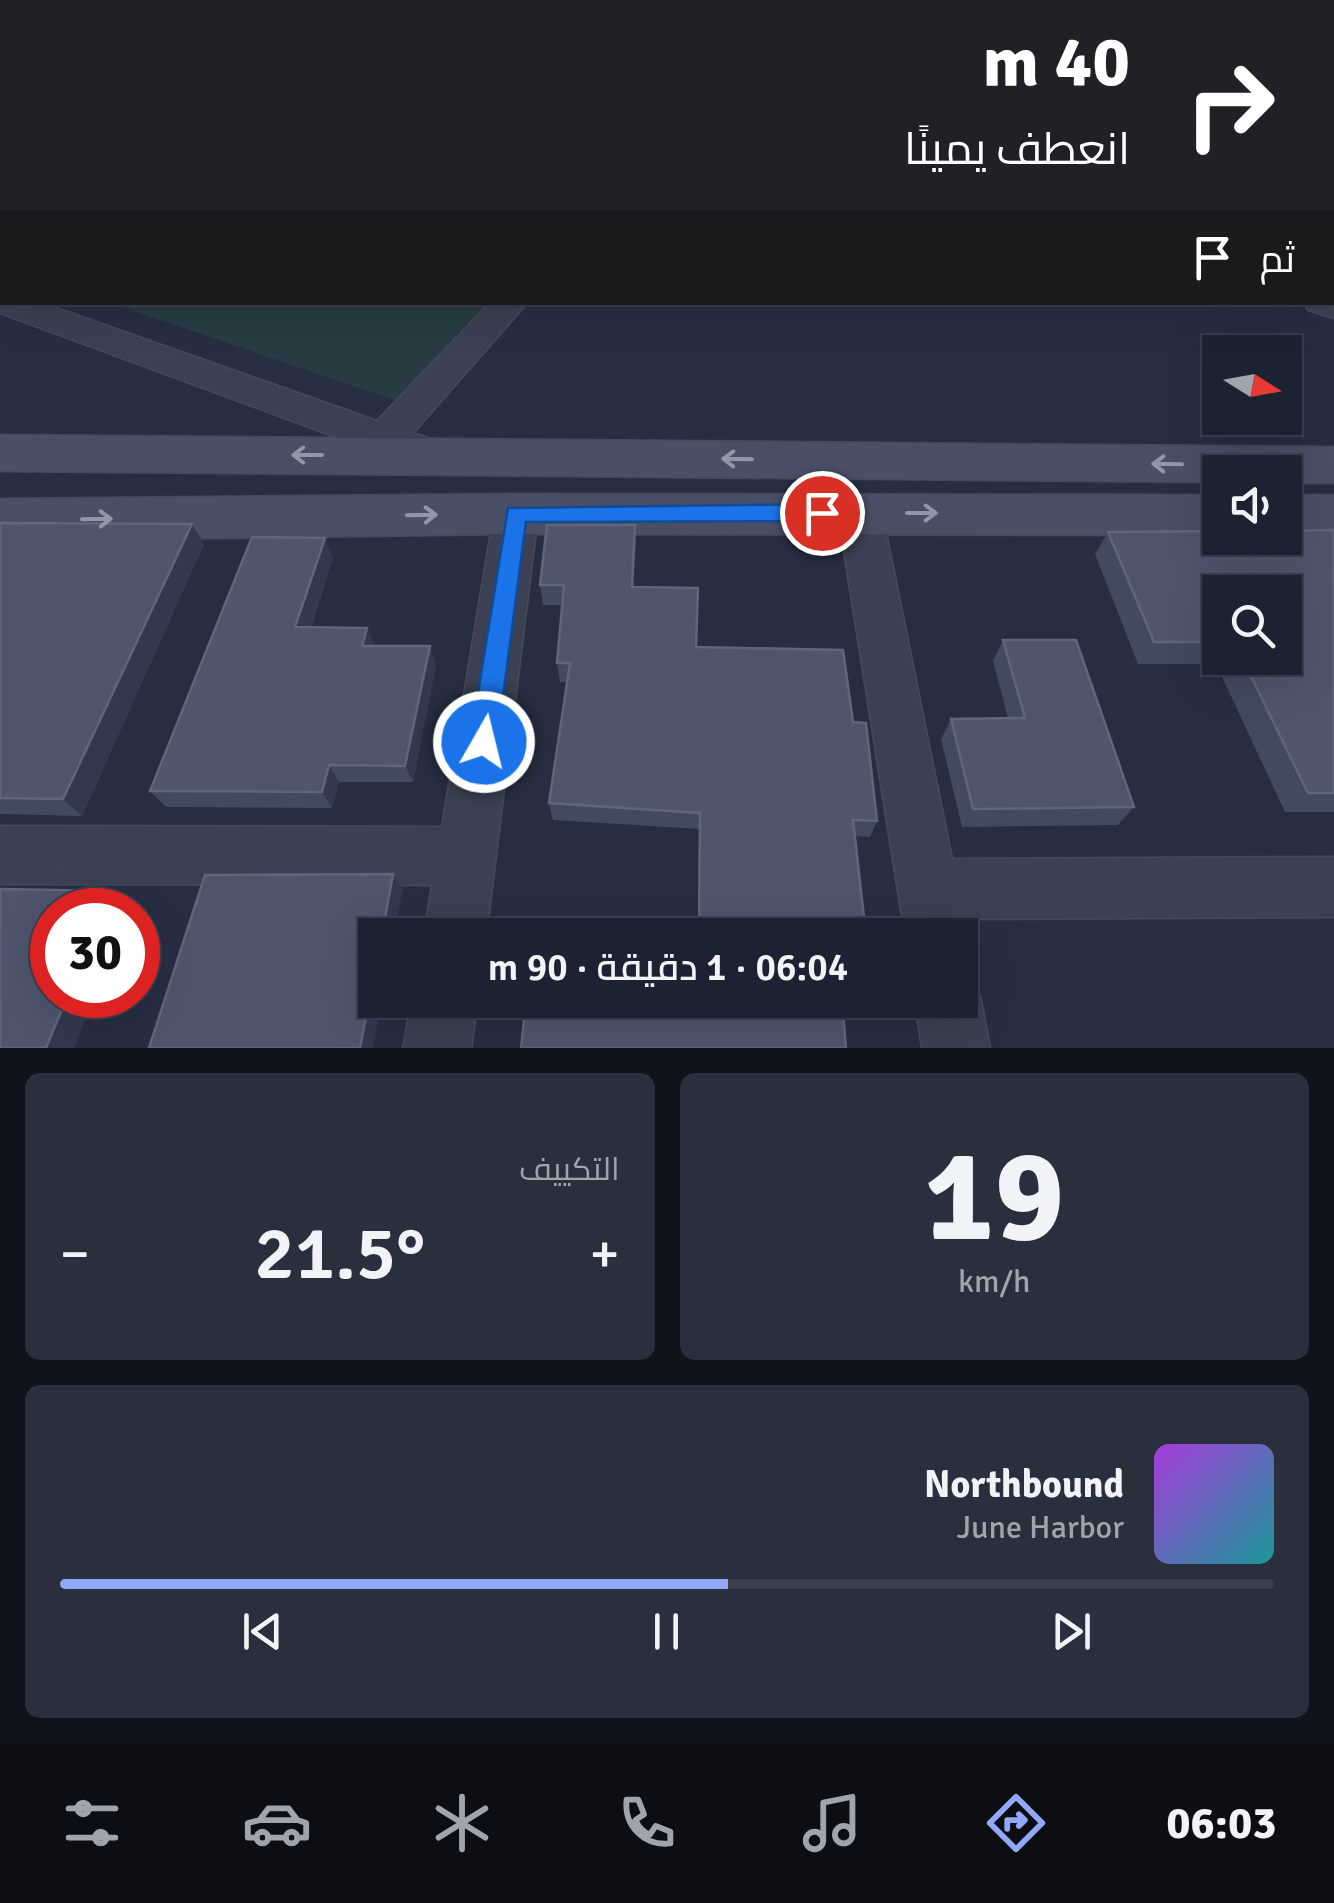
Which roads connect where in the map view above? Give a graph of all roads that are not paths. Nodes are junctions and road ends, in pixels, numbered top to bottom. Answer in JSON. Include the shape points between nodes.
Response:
{"nodes":[{"id":1,"x":10,"y":305,"type":"edge"},
{"id":2,"x":508,"y":305,"type":"edge"},
{"id":3,"x":376,"y":447,"type":"junction"},
{"id":4,"x":0,"y":453,"type":"edge"},
{"id":5,"x":1334,"y":466,"type":"edge"},
{"id":6,"x":860,"y":513,"type":"junction"},
{"id":7,"x":516,"y":514,"type":"junction"},
{"id":8,"x":1202,"y":515,"type":"edge"},
{"id":9,"x":1302,"y":515,"type":"edge"},
{"id":10,"x":1334,"y":516,"type":"edge"},
{"id":11,"x":0,"y":520,"type":"edge"},
{"id":12,"x":0,"y":855,"type":"edge"},
{"id":13,"x":468,"y":856,"type":"junction"},
{"id":14,"x":1334,"y":888,"type":"edge"},
{"id":15,"x":932,"y":912,"type":"edge"},
{"id":16,"x":459,"y":918,"type":"edge"},
{"id":17,"x":442,"y":1018,"type":"edge"},
{"id":18,"x":951,"y":1018,"type":"edge"},
{"id":19,"x":437,"y":1048,"type":"edge"},
{"id":20,"x":956,"y":1048,"type":"edge"}],
"edges":[{"from":1,"to":3,"type":"street"},
{"from":2,"to":3,"type":"street"},
{"from":3,"to":4,"type":"street","one_way":true},
{"from":5,"to":3,"type":"street","one_way":true,"via":[[432,456]]},
{"from":6,"to":7,"type":"street"},
{"from":6,"to":8,"type":"street","one_way":true},
{"from":6,"to":15,"type":"street"},
{"from":11,"to":7,"type":"street","one_way":true},
{"from":7,"to":13,"type":"street"},
{"from":9,"to":10,"type":"street"},
{"from":12,"to":13,"type":"street"},
{"from":13,"to":16,"type":"street"},
{"from":14,"to":15,"type":"street"},
{"from":17,"to":19,"type":"street"},
{"from":18,"to":20,"type":"street"}]}
